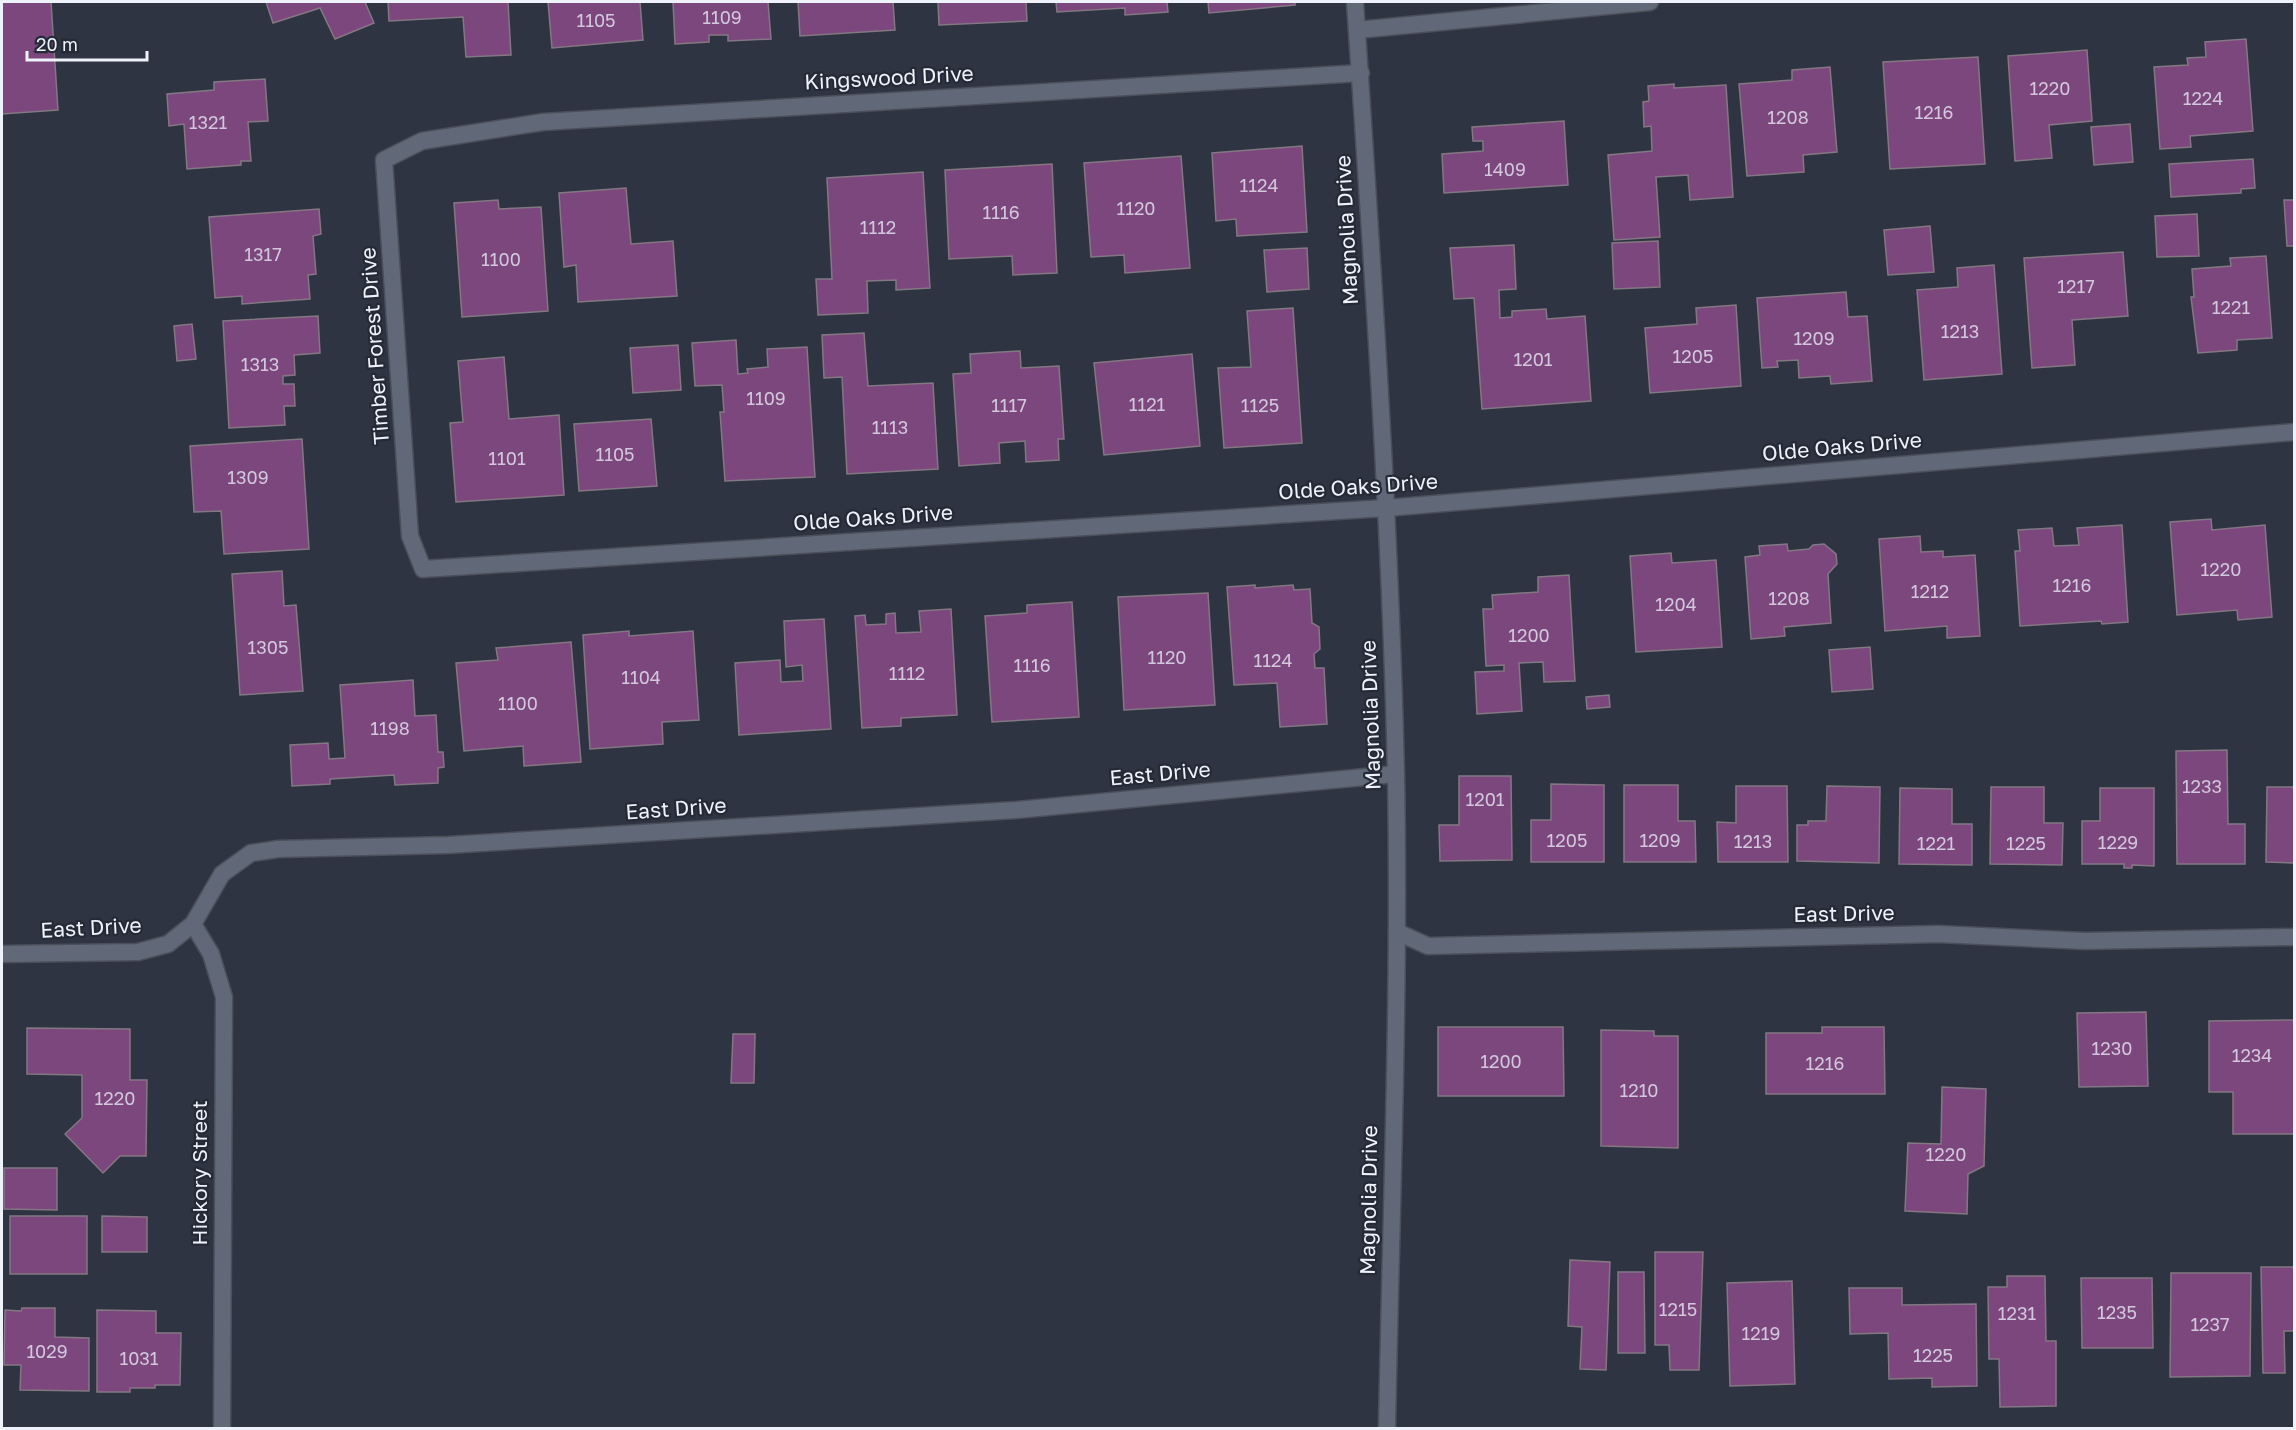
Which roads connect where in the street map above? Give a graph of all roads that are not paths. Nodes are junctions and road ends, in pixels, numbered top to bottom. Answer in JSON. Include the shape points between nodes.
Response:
{"nodes":[{"id":1,"x":1355,"y":2,"type":"edge"},
{"id":2,"x":1650,"y":2,"type":"edge"},
{"id":3,"x":1357,"y":30,"type":"junction"},
{"id":4,"x":1361,"y":73,"type":"junction"},
{"id":5,"x":422,"y":141,"type":"joint"},
{"id":6,"x":2295,"y":432,"type":"edge"},
{"id":7,"x":1386,"y":508,"type":"junction"},
{"id":8,"x":423,"y":569,"type":"joint"},
{"id":9,"x":1395,"y":774,"type":"junction"},
{"id":10,"x":193,"y":924,"type":"junction"},
{"id":11,"x":1397,"y":932,"type":"junction"},
{"id":12,"x":2295,"y":937,"type":"edge"},
{"id":13,"x":2,"y":954,"type":"edge"},
{"id":14,"x":222,"y":1428,"type":"edge"},
{"id":15,"x":1387,"y":1428,"type":"edge"}],
"edges":[{"from":1,"to":3,"type":"street","name":"Magnolia Drive"},
{"from":2,"to":3,"type":"street"},
{"from":3,"to":4,"type":"street","name":"Magnolia Drive"},
{"from":4,"to":5,"type":"street","name":"Kingswood Drive","via":[[543,122]]},
{"from":4,"to":7,"type":"street","name":"Magnolia Drive"},
{"from":5,"to":8,"type":"street","name":"Timber Forest Drive","via":[[384,160],[410,536]]},
{"from":6,"to":7,"type":"street","name":"Olde Oaks Drive"},
{"from":7,"to":8,"type":"street","name":"Olde Oaks Drive"},
{"from":7,"to":9,"type":"street","name":"Magnolia Drive"},
{"from":9,"to":10,"type":"street","name":"East Drive","via":[[1016,810],[448,845],[278,849],[251,853],[222,874]]},
{"from":9,"to":11,"type":"street","name":"Magnolia Drive"},
{"from":10,"to":13,"type":"street","name":"East Drive","via":[[168,944],[138,952]]},
{"from":10,"to":14,"type":"street","name":"Hickory Street","via":[[211,954],[224,997]]},
{"from":11,"to":12,"type":"street","name":"East Drive","via":[[1428,946],[1938,934],[2085,941]]},
{"from":11,"to":15,"type":"street","name":"Magnolia Drive"}]}
